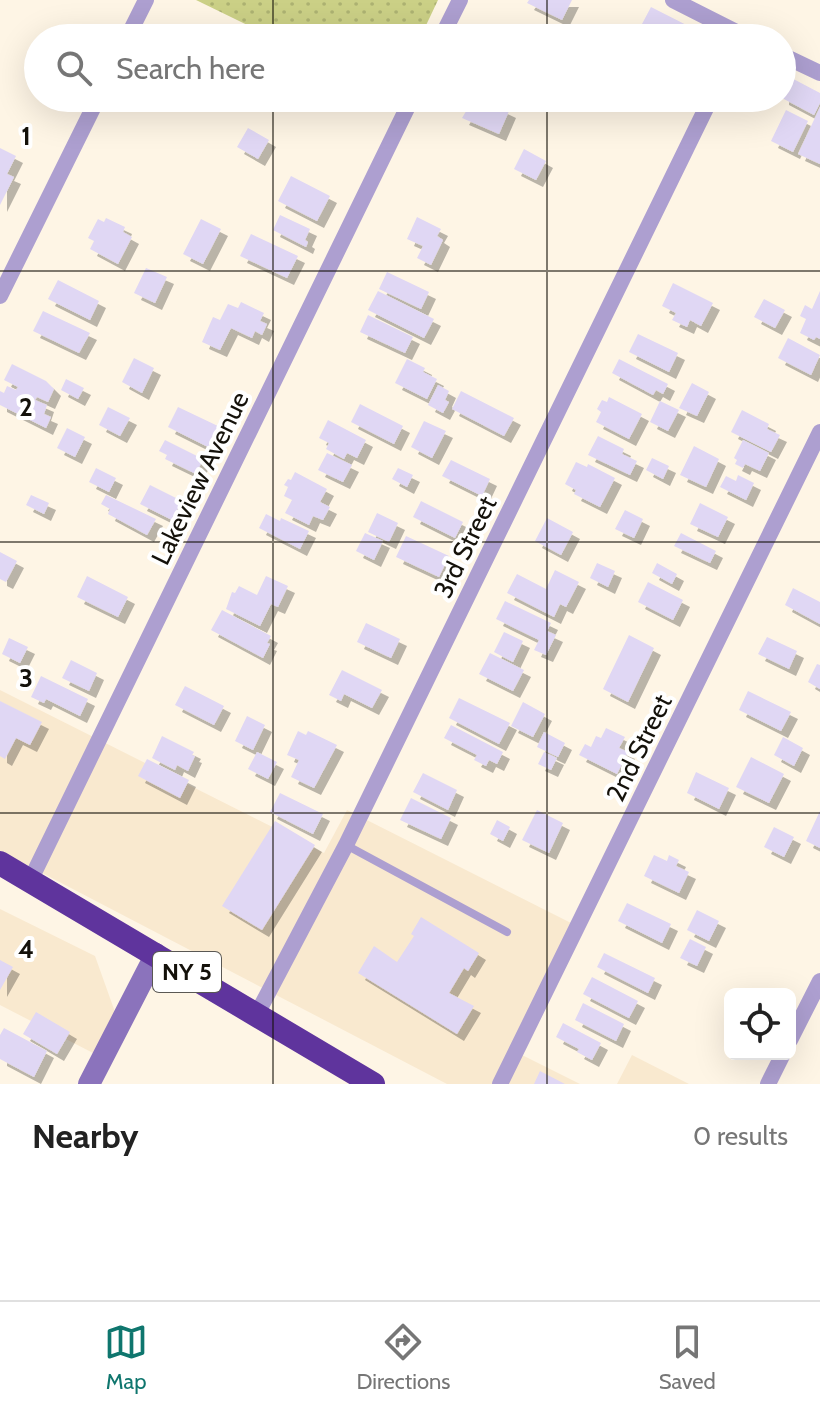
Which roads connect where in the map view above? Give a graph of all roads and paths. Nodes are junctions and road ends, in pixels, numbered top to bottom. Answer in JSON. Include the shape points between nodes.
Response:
{"nodes":[{"id":1,"x":146,"y":0,"type":"edge"},
{"id":2,"x":460,"y":0,"type":"edge"},
{"id":3,"x":673,"y":0,"type":"edge"},
{"id":4,"x":134,"y":24,"type":"edge"},
{"id":5,"x":448,"y":24,"type":"edge"},
{"id":6,"x":718,"y":24,"type":"edge"},
{"id":7,"x":796,"y":62,"type":"edge"},
{"id":8,"x":820,"y":73,"type":"edge"},
{"id":9,"x":91,"y":112,"type":"edge"},
{"id":10,"x":405,"y":112,"type":"edge"},
{"id":11,"x":704,"y":112,"type":"edge"},
{"id":12,"x":0,"y":296,"type":"edge"},
{"id":13,"x":820,"y":432,"type":"edge"},
{"id":14,"x":346,"y":845,"type":"junction"},
{"id":15,"x":0,"y":863,"type":"edge"},
{"id":16,"x":31,"y":879,"type":"junction"},
{"id":17,"x":507,"y":932,"type":"dead end"},
{"id":18,"x":156,"y":954,"type":"junction"},
{"id":19,"x":820,"y":981,"type":"edge"},
{"id":20,"x":257,"y":1014,"type":"junction"},
{"id":21,"x":796,"y":1028,"type":"edge"},
{"id":22,"x":780,"y":1060,"type":"edge"},
{"id":23,"x":89,"y":1084,"type":"edge"},
{"id":24,"x":373,"y":1084,"type":"edge"},
{"id":25,"x":500,"y":1084,"type":"edge"},
{"id":26,"x":768,"y":1084,"type":"edge"}],
"edges":[{"from":1,"to":4,"type":"street"},
{"from":2,"to":5,"type":"street"},
{"from":3,"to":6,"type":"street"},
{"from":7,"to":8,"type":"street"},
{"from":9,"to":12,"type":"street"},
{"from":10,"to":16,"type":"street","name":"Lakeview Avenue"},
{"from":11,"to":14,"type":"street","name":"3rd Street"},
{"from":13,"to":25,"type":"street","name":"2nd Street"},
{"from":14,"to":17,"type":"lane"},
{"from":14,"to":20,"type":"street","name":"3rd Street"},
{"from":15,"to":16,"type":"highway","number":"NY 5"},
{"from":16,"to":18,"type":"highway","number":"NY 5"},
{"from":18,"to":20,"type":"highway","number":"NY 5"},
{"from":18,"to":23,"type":"street"},
{"from":19,"to":21,"type":"street"},
{"from":20,"to":24,"type":"highway","number":"NY 5"},
{"from":22,"to":26,"type":"street"}]}
